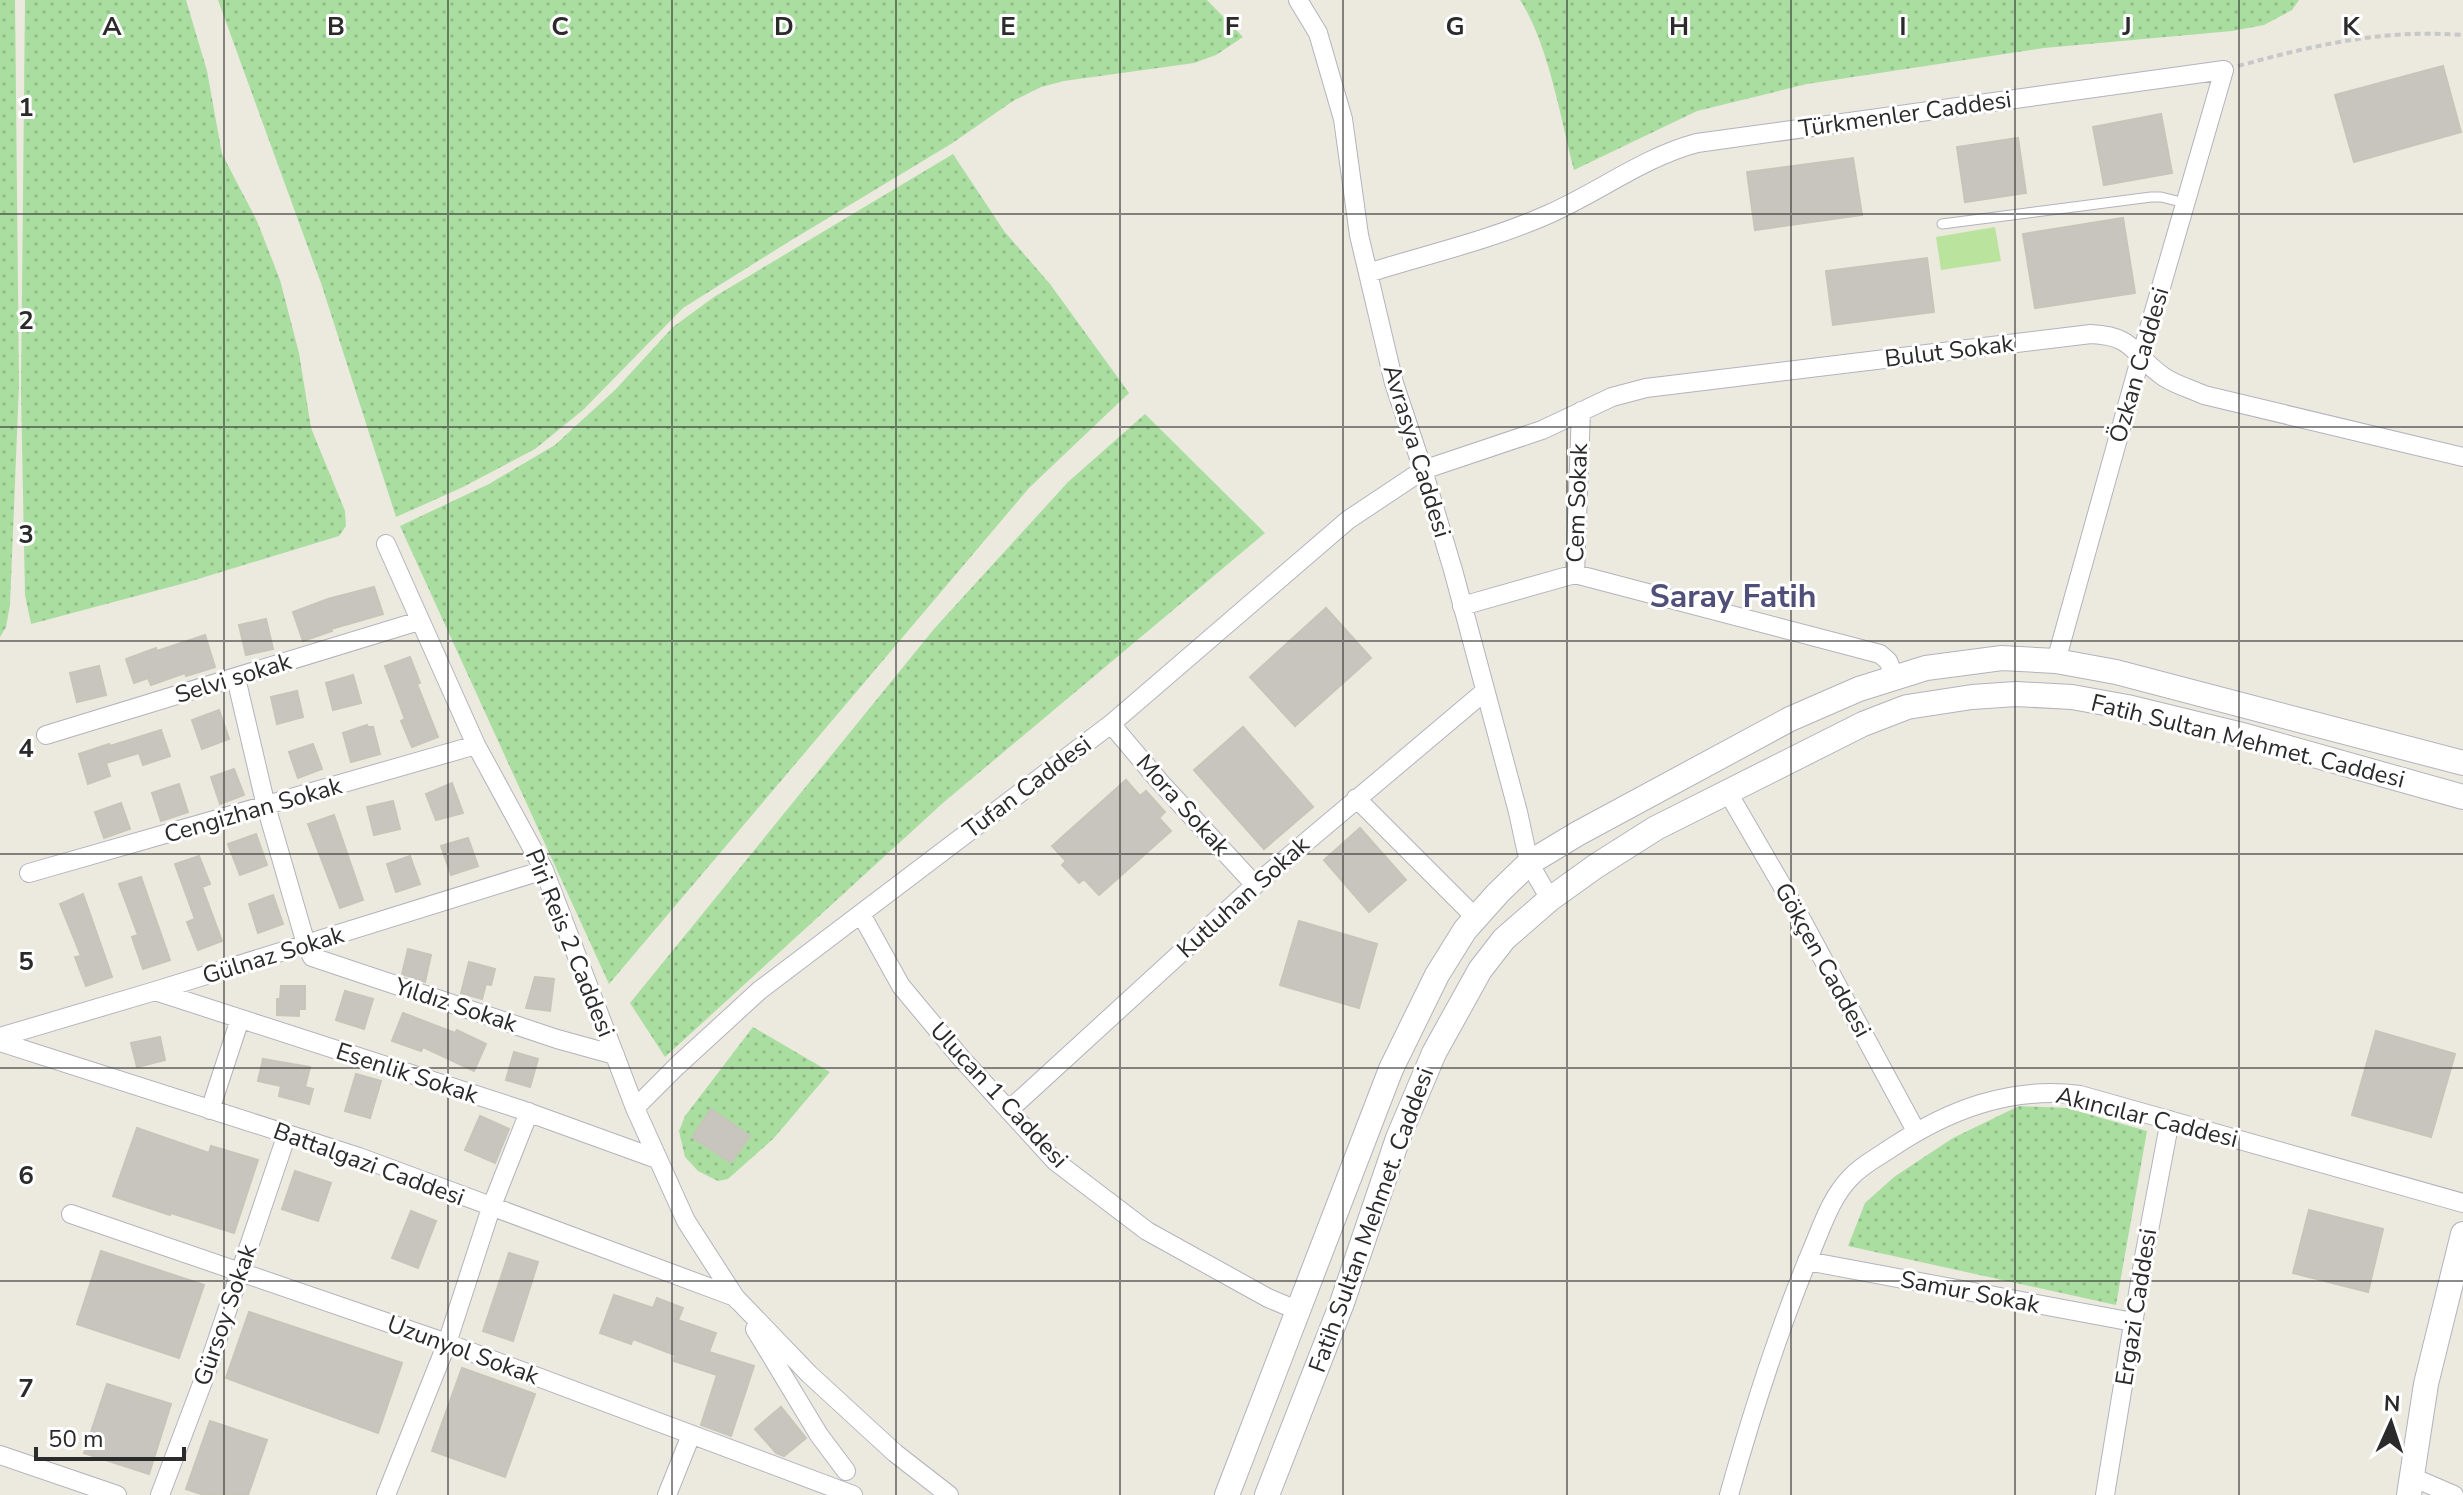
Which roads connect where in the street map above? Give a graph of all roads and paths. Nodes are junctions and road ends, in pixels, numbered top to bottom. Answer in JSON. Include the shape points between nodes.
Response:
{"nodes":[{"id":1,"x":1298,"y":0,"type":"edge"},
{"id":2,"x":2463,"y":35,"type":"edge"},
{"id":3,"x":2224,"y":70,"type":"junction"},
{"id":4,"x":2185,"y":203,"type":"junction"},
{"id":5,"x":1942,"y":224,"type":"dead end"},
{"id":6,"x":1368,"y":273,"type":"junction"},
{"id":7,"x":2141,"y":356,"type":"junction"},
{"id":8,"x":1581,"y":411,"type":"junction"},
{"id":9,"x":2463,"y":457,"type":"edge"},
{"id":10,"x":1423,"y":470,"type":"junction"},
{"id":11,"x":386,"y":544,"type":"dead end"},
{"id":12,"x":1575,"y":574,"type":"junction"},
{"id":13,"x":1462,"y":606,"type":"junction"},
{"id":14,"x":419,"y":621,"type":"junction"},
{"id":15,"x":2056,"y":661,"type":"junction"},
{"id":16,"x":1895,"y":677,"type":"junction"},
{"id":17,"x":236,"y":678,"type":"junction"},
{"id":18,"x":1484,"y":692,"type":"junction"},
{"id":19,"x":1111,"y":724,"type":"junction"},
{"id":20,"x":46,"y":735,"type":"dead end"},
{"id":21,"x":476,"y":745,"type":"junction"},
{"id":22,"x":2463,"y":763,"type":"edge"},
{"id":23,"x":1727,"y":791,"type":"junction"},
{"id":24,"x":2463,"y":797,"type":"edge"},
{"id":25,"x":1356,"y":798,"type":"junction"},
{"id":26,"x":266,"y":806,"type":"junction"},
{"id":27,"x":1529,"y":863,"type":"junction"},
{"id":28,"x":544,"y":870,"type":"junction"},
{"id":29,"x":29,"y":873,"type":"dead end"},
{"id":30,"x":1255,"y":885,"type":"junction"},
{"id":31,"x":1550,"y":899,"type":"junction"},
{"id":32,"x":861,"y":914,"type":"junction"},
{"id":33,"x":1476,"y":918,"type":"junction"},
{"id":34,"x":306,"y":944,"type":"junction"},
{"id":35,"x":155,"y":991,"type":"junction"},
{"id":36,"x":240,"y":1019,"type":"junction"},
{"id":37,"x":0,"y":1039,"type":"edge"},
{"id":38,"x":615,"y":1055,"type":"junction"},
{"id":39,"x":635,"y":1108,"type":"junction"},
{"id":40,"x":210,"y":1110,"type":"junction"},
{"id":41,"x":1009,"y":1110,"type":"junction"},
{"id":42,"x":529,"y":1112,"type":"junction"},
{"id":43,"x":2170,"y":1120,"type":"junction"},
{"id":44,"x":1916,"y":1131,"type":"junction"},
{"id":45,"x":287,"y":1134,"type":"junction"},
{"id":46,"x":657,"y":1159,"type":"junction"},
{"id":47,"x":2463,"y":1203,"type":"edge"},
{"id":48,"x":491,"y":1208,"type":"junction"},
{"id":49,"x":71,"y":1214,"type":"dead end"},
{"id":50,"x":2463,"y":1234,"type":"edge"},
{"id":51,"x":1807,"y":1261,"type":"junction"},
{"id":52,"x":241,"y":1271,"type":"junction"},
{"id":53,"x":735,"y":1297,"type":"junction"},
{"id":54,"x":1299,"y":1311,"type":"junction"},
{"id":55,"x":2133,"y":1322,"type":"junction"},
{"id":56,"x":447,"y":1343,"type":"junction"},
{"id":57,"x":691,"y":1435,"type":"junction"},
{"id":58,"x":0,"y":1455,"type":"edge"},
{"id":59,"x":846,"y":1471,"type":"dead end"},
{"id":60,"x":2410,"y":1486,"type":"edge"},
{"id":61,"x":117,"y":1495,"type":"edge"},
{"id":62,"x":160,"y":1495,"type":"edge"},
{"id":63,"x":386,"y":1495,"type":"edge"},
{"id":64,"x":667,"y":1495,"type":"edge"},
{"id":65,"x":853,"y":1495,"type":"edge"},
{"id":66,"x":949,"y":1495,"type":"edge"},
{"id":67,"x":1227,"y":1495,"type":"edge"},
{"id":68,"x":1267,"y":1495,"type":"edge"},
{"id":69,"x":1729,"y":1495,"type":"edge"},
{"id":70,"x":2105,"y":1495,"type":"edge"},
{"id":71,"x":2454,"y":1495,"type":"edge"}],
"edges":[{"from":1,"to":6,"type":"street","name":"Avrasya Caddesi","via":[[1318,33],[1343,119]]},
{"from":2,"to":3,"type":"path","via":[[2369,37],[2315,45]]},
{"from":3,"to":4,"type":"street","name":"Özkan Caddesi"},
{"from":3,"to":6,"type":"street","name":"Türkmenler Caddesi","via":[[1697,143],[1669,150],[1603,188],[1496,235]]},
{"from":4,"to":5,"type":"lane","via":[[2151,197]]},
{"from":4,"to":7,"type":"street","name":"Özkan Caddesi"},
{"from":6,"to":10,"type":"street","name":"Avrasya Caddesi","via":[[1394,383]]},
{"from":7,"to":8,"type":"street","name":"Bulut Sokak","via":[[2111,335],[2091,334],[1646,388]]},
{"from":7,"to":9,"type":"street","name":"Bulut Sokak","via":[[2165,377],[2204,395]]},
{"from":7,"to":15,"type":"street","name":"Özkan Caddesi"},
{"from":8,"to":10,"type":"street","name":"Bulut Sokak","via":[[1542,430]]},
{"from":8,"to":12,"type":"street","name":"Cem Sokak"},
{"from":10,"to":13,"type":"street","name":"Avrasya Caddesi"},
{"from":10,"to":19,"type":"street","name":"Tufan Caddesi","via":[[1348,520]]},
{"from":11,"to":14,"type":"street","name":"Piri Reis 2 Caddesi"},
{"from":12,"to":13,"type":"street","name":"Cem Sokak"},
{"from":12,"to":16,"type":"street","via":[[1880,654]]},
{"from":13,"to":18,"type":"street","name":"Avrasya Caddesi"},
{"from":14,"to":17,"type":"street","name":"Selvi sokak"},
{"from":14,"to":21,"type":"street","name":"Piri Reis 2 Caddesi"},
{"from":15,"to":16,"type":"street","name":"Fatih Sultan Mehmet. Caddesi","via":[[2002,658]]},
{"from":15,"to":22,"type":"street","name":"Fatih Sultan Mehmet. Caddesi"},
{"from":16,"to":27,"type":"street","name":"Fatih Sultan Mehmet. Caddesi","via":[[1790,719]]},
{"from":17,"to":20,"type":"street","name":"Selvi sokak"},
{"from":17,"to":26,"type":"street"},
{"from":18,"to":25,"type":"street","name":"Kutluhan Sokak"},
{"from":18,"to":27,"type":"street","name":"Avrasya Caddesi"},
{"from":19,"to":30,"type":"street","name":"Mora Sokak"},
{"from":19,"to":32,"type":"street","name":"Tufan Caddesi"},
{"from":21,"to":26,"type":"street","name":"Cengizhan Sokak"},
{"from":21,"to":28,"type":"street","name":"Piri Reis 2 Caddesi"},
{"from":23,"to":24,"type":"street","name":"Fatih Sultan Mehmet. Caddesi","via":[[1907,707],[2016,694],[2127,707]]},
{"from":23,"to":31,"type":"street","name":"Fatih Sultan Mehmet. Caddesi","via":[[1656,828]]},
{"from":23,"to":44,"type":"street","name":"Gökçen Caddesi"},
{"from":25,"to":30,"type":"street","name":"Kutluhan Sokak"},
{"from":25,"to":33,"type":"street"},
{"from":26,"to":29,"type":"street","name":"Cengizhan Sokak"},
{"from":26,"to":34,"type":"street"},
{"from":27,"to":31,"type":"street","name":"Avrasya Caddesi"},
{"from":27,"to":33,"type":"street","name":"Fatih Sultan Mehmet. Caddesi"},
{"from":28,"to":34,"type":"street","name":"Gülnaz Sokak"},
{"from":28,"to":38,"type":"street","name":"Piri Reis 2 Caddesi"},
{"from":30,"to":41,"type":"street","name":"Kutluhan Sokak"},
{"from":31,"to":68,"type":"street","name":"Fatih Sultan Mehmet. Caddesi","via":[[1504,939],[1480,970],[1434,1053]]},
{"from":32,"to":39,"type":"street","name":"Tufan Caddesi","via":[[760,990]]},
{"from":32,"to":41,"type":"street","name":"Ulucan 1 Caddesi","via":[[901,986]]},
{"from":33,"to":54,"type":"street","name":"Fatih Sultan Mehmet. Caddesi","via":[[1437,975],[1391,1069]]},
{"from":34,"to":35,"type":"street","name":"Gülnaz Sokak"},
{"from":34,"to":38,"type":"street","name":"Yıldız Sokak","via":[[312,957]]},
{"from":35,"to":36,"type":"street","name":"Esenlik Sokak"},
{"from":35,"to":37,"type":"street","name":"Gülnaz Sokak"},
{"from":36,"to":40,"type":"street"},
{"from":36,"to":42,"type":"street","name":"Esenlik Sokak"},
{"from":37,"to":40,"type":"street","name":"Battalgazi Caddesi"},
{"from":38,"to":39,"type":"street","name":"Piri Reis 2 Caddesi"},
{"from":39,"to":46,"type":"street","name":"Piri Reis 2 Caddesi"},
{"from":40,"to":45,"type":"street","name":"Battalgazi Caddesi"},
{"from":41,"to":54,"type":"street","name":"Ulucan 1 Caddesi","via":[[1055,1161],[1147,1231]]},
{"from":42,"to":46,"type":"street","name":"Esenlik Sokak"},
{"from":42,"to":48,"type":"street"},
{"from":43,"to":44,"type":"street","name":"Akıncılar Caddesi","via":[[2051,1091],[1966,1108]]},
{"from":43,"to":47,"type":"street","name":"Akıncılar Caddesi"},
{"from":43,"to":55,"type":"street","name":"Ergazi Caddesi"},
{"from":44,"to":51,"type":"street","name":"Akıncılar Caddesi","via":[[1851,1176],[1832,1203]]},
{"from":45,"to":48,"type":"street","name":"Battalgazi Caddesi"},
{"from":45,"to":52,"type":"street","name":"Gürsoy Sokak"},
{"from":46,"to":53,"type":"street","name":"Piri Reis 2 Caddesi","via":[[686,1221]]},
{"from":48,"to":53,"type":"street","name":"Battalgazi Caddesi"},
{"from":48,"to":56,"type":"street"},
{"from":49,"to":52,"type":"street","name":"Uzunyol Sokak"},
{"from":50,"to":60,"type":"street","via":[[2426,1384]]},
{"from":51,"to":55,"type":"street","name":"Samur Sokak"},
{"from":51,"to":69,"type":"street","name":"Akıncılar Caddesi"},
{"from":52,"to":56,"type":"street","name":"Uzunyol Sokak"},
{"from":52,"to":62,"type":"street","name":"Gürsoy Sokak"},
{"from":53,"to":59,"type":"street","name":"Piri Reis 2 Caddesi"},
{"from":53,"to":66,"type":"street","name":"Piri Reis 2 Caddesi","via":[[809,1374]]},
{"from":54,"to":67,"type":"street","name":"Fatih Sultan Mehmet. Caddesi"},
{"from":55,"to":70,"type":"street","name":"Ergazi Caddesi"},
{"from":56,"to":57,"type":"street","name":"Uzunyol Sokak"},
{"from":56,"to":63,"type":"street"},
{"from":57,"to":64,"type":"street"},
{"from":57,"to":65,"type":"street","name":"Uzunyol Sokak"},
{"from":58,"to":61,"type":"street"},
{"from":60,"to":71,"type":"street"}]}
